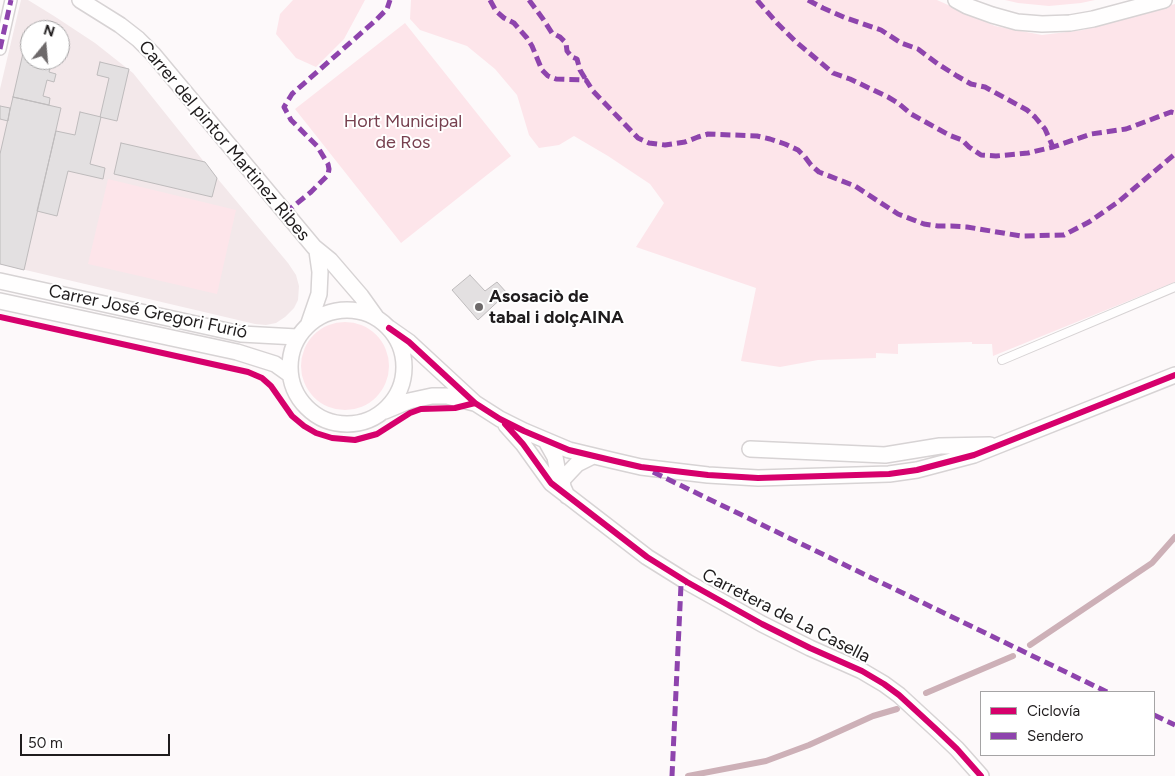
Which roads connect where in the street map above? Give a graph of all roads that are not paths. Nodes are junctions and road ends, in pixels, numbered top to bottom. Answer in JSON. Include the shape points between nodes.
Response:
{"nodes":[{"id":1,"x":11,"y":0,"type":"edge"},
{"id":2,"x":80,"y":0,"type":"edge"},
{"id":3,"x":956,"y":0,"type":"edge"},
{"id":4,"x":1164,"y":0,"type":"edge"},
{"id":5,"x":0,"y":49,"type":"edge"},
{"id":6,"x":318,"y":251,"type":"junction"},
{"id":7,"x":0,"y":281,"type":"edge"},
{"id":8,"x":1175,"y":287,"type":"edge"},
{"id":9,"x":0,"y":301,"type":"edge"},
{"id":10,"x":376,"y":317,"type":"junction"},
{"id":11,"x":309,"y":323,"type":"junction"},
{"id":12,"x":389,"y":328,"type":"junction"},
{"id":13,"x":297,"y":337,"type":"junction"},
{"id":14,"x":1002,"y":360,"type":"dead end"},
{"id":15,"x":289,"y":374,"type":"junction"},
{"id":16,"x":1175,"y":375,"type":"edge"},
{"id":17,"x":475,"y":403,"type":"junction"},
{"id":18,"x":381,"y":413,"type":"junction"},
{"id":19,"x":500,"y":419,"type":"junction"},
{"id":20,"x":546,"y":440,"type":"junction"},
{"id":21,"x":1002,"y":444,"type":"junction"},
{"id":22,"x":750,"y":449,"type":"dead end"},
{"id":23,"x":593,"y":456,"type":"junction"},
{"id":24,"x":562,"y":480,"type":"junction"},
{"id":25,"x":567,"y":496,"type":"junction"},
{"id":26,"x":981,"y":776,"type":"edge"}],
"edges":[{"from":1,"to":5,"type":"street"},
{"from":2,"to":6,"type":"street","name":"Carrer del pintor Martinez Ribes","via":[[120,25],[153,54]]},
{"from":3,"to":4,"type":"street","via":[[1017,22],[1042,24],[1093,19]]},
{"from":6,"to":10,"type":"street","name":"Carrer del pintor Martinez Ribes","via":[[349,281]]},
{"from":6,"to":11,"type":"street","name":"Carrer del pintor Martinez Ribes","via":[[319,294]]},
{"from":7,"to":13,"type":"street","name":"Carrer José Gregori Furió","via":[[241,334]]},
{"from":8,"to":14,"type":"lane"},
{"from":9,"to":15,"type":"street","name":"Carrer José Gregori Furió","via":[[237,352],[275,364]]},
{"from":10,"to":11,"type":"street","via":[[344,309],[326,313]]},
{"from":10,"to":12,"type":"street"},
{"from":11,"to":13,"type":"street"},
{"from":12,"to":17,"type":"street","via":[[409,342]]},
{"from":12,"to":18,"type":"street","via":[[399,344],[404,362],[402,381],[394,398]]},
{"from":13,"to":15,"type":"street","via":[[290,354]]},
{"from":15,"to":18,"type":"street","via":[[295,393],[307,409],[324,420],[344,424],[364,421]]},
{"from":16,"to":21,"type":"street"},
{"from":17,"to":18,"type":"street","via":[[432,396],[409,401]]},
{"from":17,"to":19,"type":"street"},
{"from":19,"to":20,"type":"street"},
{"from":19,"to":25,"type":"street","name":"Carretera de La Casella","via":[[523,444],[550,483]]},
{"from":20,"to":23,"type":"street"},
{"from":20,"to":24,"type":"street"},
{"from":21,"to":22,"type":"street","via":[[940,446],[886,455]]},
{"from":21,"to":23,"type":"street","via":[[948,463],[889,474],[758,478],[641,467]]},
{"from":23,"to":24,"type":"street","via":[[577,464]]},
{"from":24,"to":25,"type":"street"},
{"from":25,"to":26,"type":"street","name":"Carretera de La Casella","via":[[647,557],[687,582],[762,624],[884,684],[937,730]]}]}
